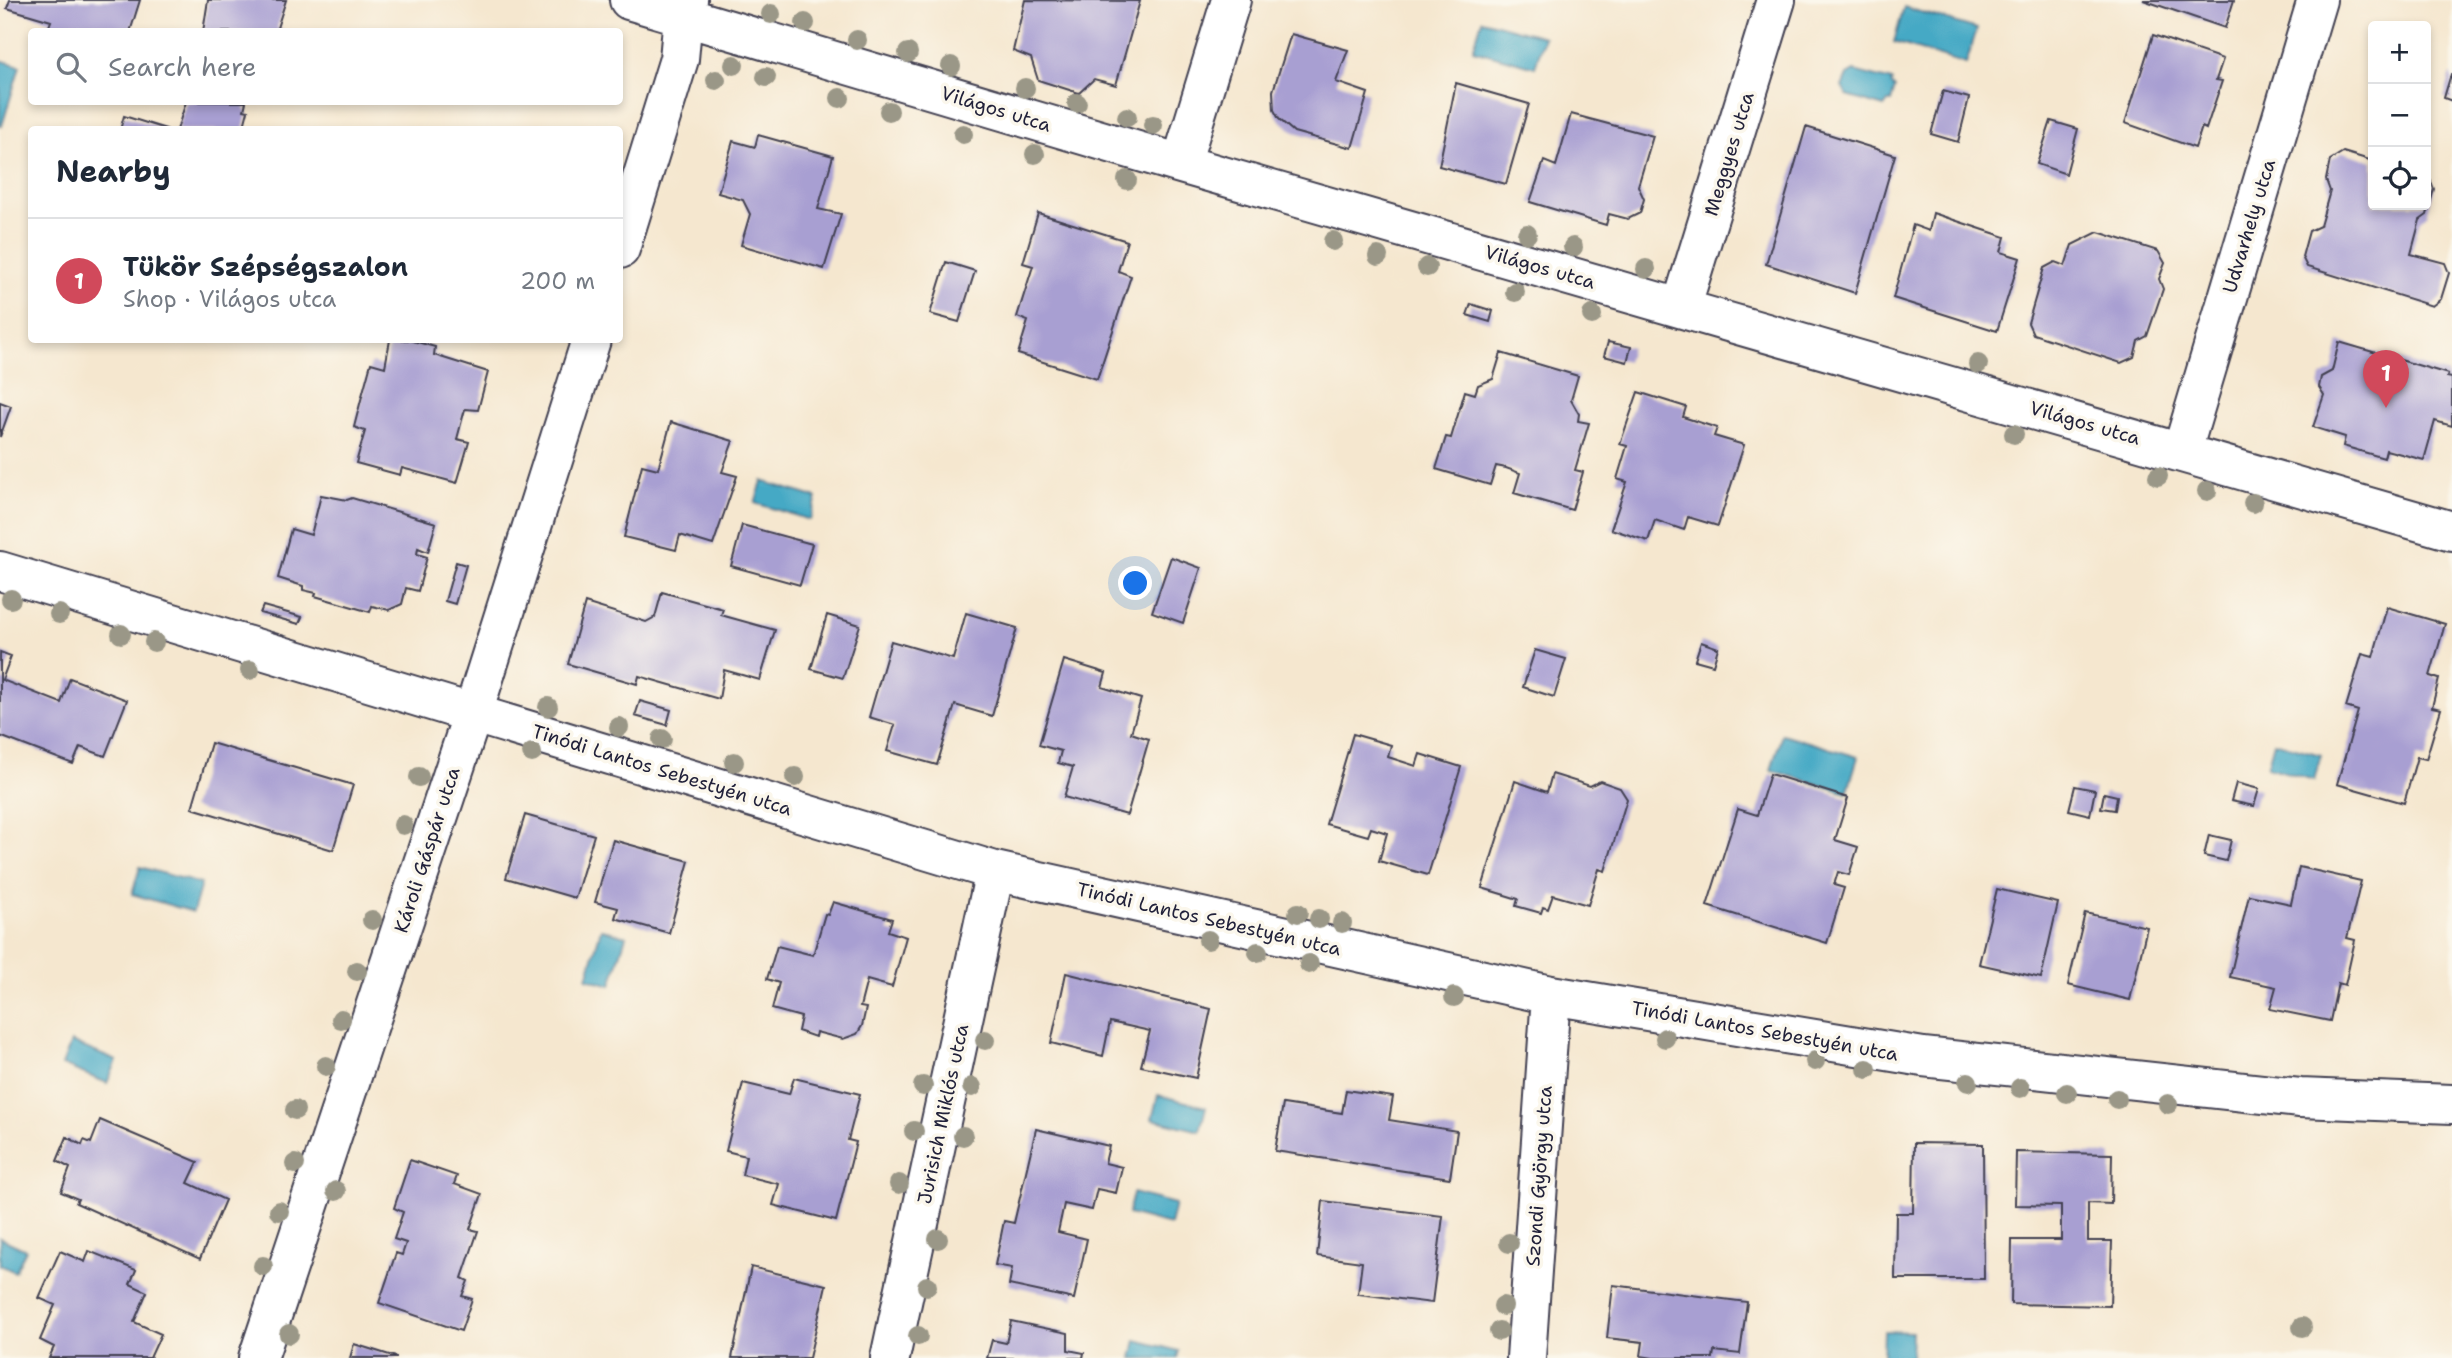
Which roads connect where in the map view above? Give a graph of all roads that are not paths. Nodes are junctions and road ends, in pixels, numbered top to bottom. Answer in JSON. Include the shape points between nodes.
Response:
{"nodes":[{"id":1,"x":629,"y":0,"type":"edge"},
{"id":2,"x":1231,"y":0,"type":"edge"},
{"id":3,"x":1776,"y":0,"type":"edge"},
{"id":4,"x":2317,"y":0,"type":"edge"},
{"id":5,"x":685,"y":8,"type":"edge"},
{"id":6,"x":1181,"y":164,"type":"junction"},
{"id":7,"x":623,"y":238,"type":"edge"},
{"id":8,"x":1681,"y":308,"type":"junction"},
{"id":9,"x":590,"y":343,"type":"edge"},
{"id":10,"x":2182,"y":451,"type":"junction"},
{"id":11,"x":2452,"y":531,"type":"edge"},
{"id":12,"x":0,"y":571,"type":"edge"},
{"id":13,"x":473,"y":713,"type":"junction"},
{"id":14,"x":995,"y":871,"type":"junction"},
{"id":15,"x":1552,"y":995,"type":"junction"},
{"id":16,"x":2452,"y":1104,"type":"edge"},
{"id":17,"x":258,"y":1358,"type":"edge"},
{"id":18,"x":890,"y":1358,"type":"edge"},
{"id":19,"x":1526,"y":1358,"type":"edge"}],
"edges":[{"from":1,"to":5,"type":"street","name":"Világos utca"},
{"from":2,"to":6,"type":"street"},
{"from":3,"to":8,"type":"street","name":"Meggyes utca"},
{"from":4,"to":10,"type":"street","name":"Udvarhely utca"},
{"from":5,"to":6,"type":"street","name":"Világos utca"},
{"from":5,"to":7,"type":"street","via":[[679,59]]},
{"from":6,"to":8,"type":"street","name":"Világos utca"},
{"from":8,"to":10,"type":"street","name":"Világos utca"},
{"from":9,"to":13,"type":"street","name":"Károli Gáspár utca"},
{"from":10,"to":11,"type":"street","name":"Világos utca"},
{"from":12,"to":13,"type":"street","name":"Tinódi Lantos Sebestyén utca"},
{"from":13,"to":14,"type":"street","name":"Tinódi Lantos Sebestyén utca"},
{"from":13,"to":17,"type":"street","name":"Károli Gáspár utca"},
{"from":14,"to":15,"type":"street","name":"Tinódi Lantos Sebestyén utca"},
{"from":14,"to":18,"type":"street","name":"Jurisich Miklós utca"},
{"from":15,"to":16,"type":"street","name":"Tinódi Lantos Sebestyén utca","via":[[1923,1057],[2300,1098]]},
{"from":15,"to":19,"type":"street","name":"Szondi György utca"}]}
